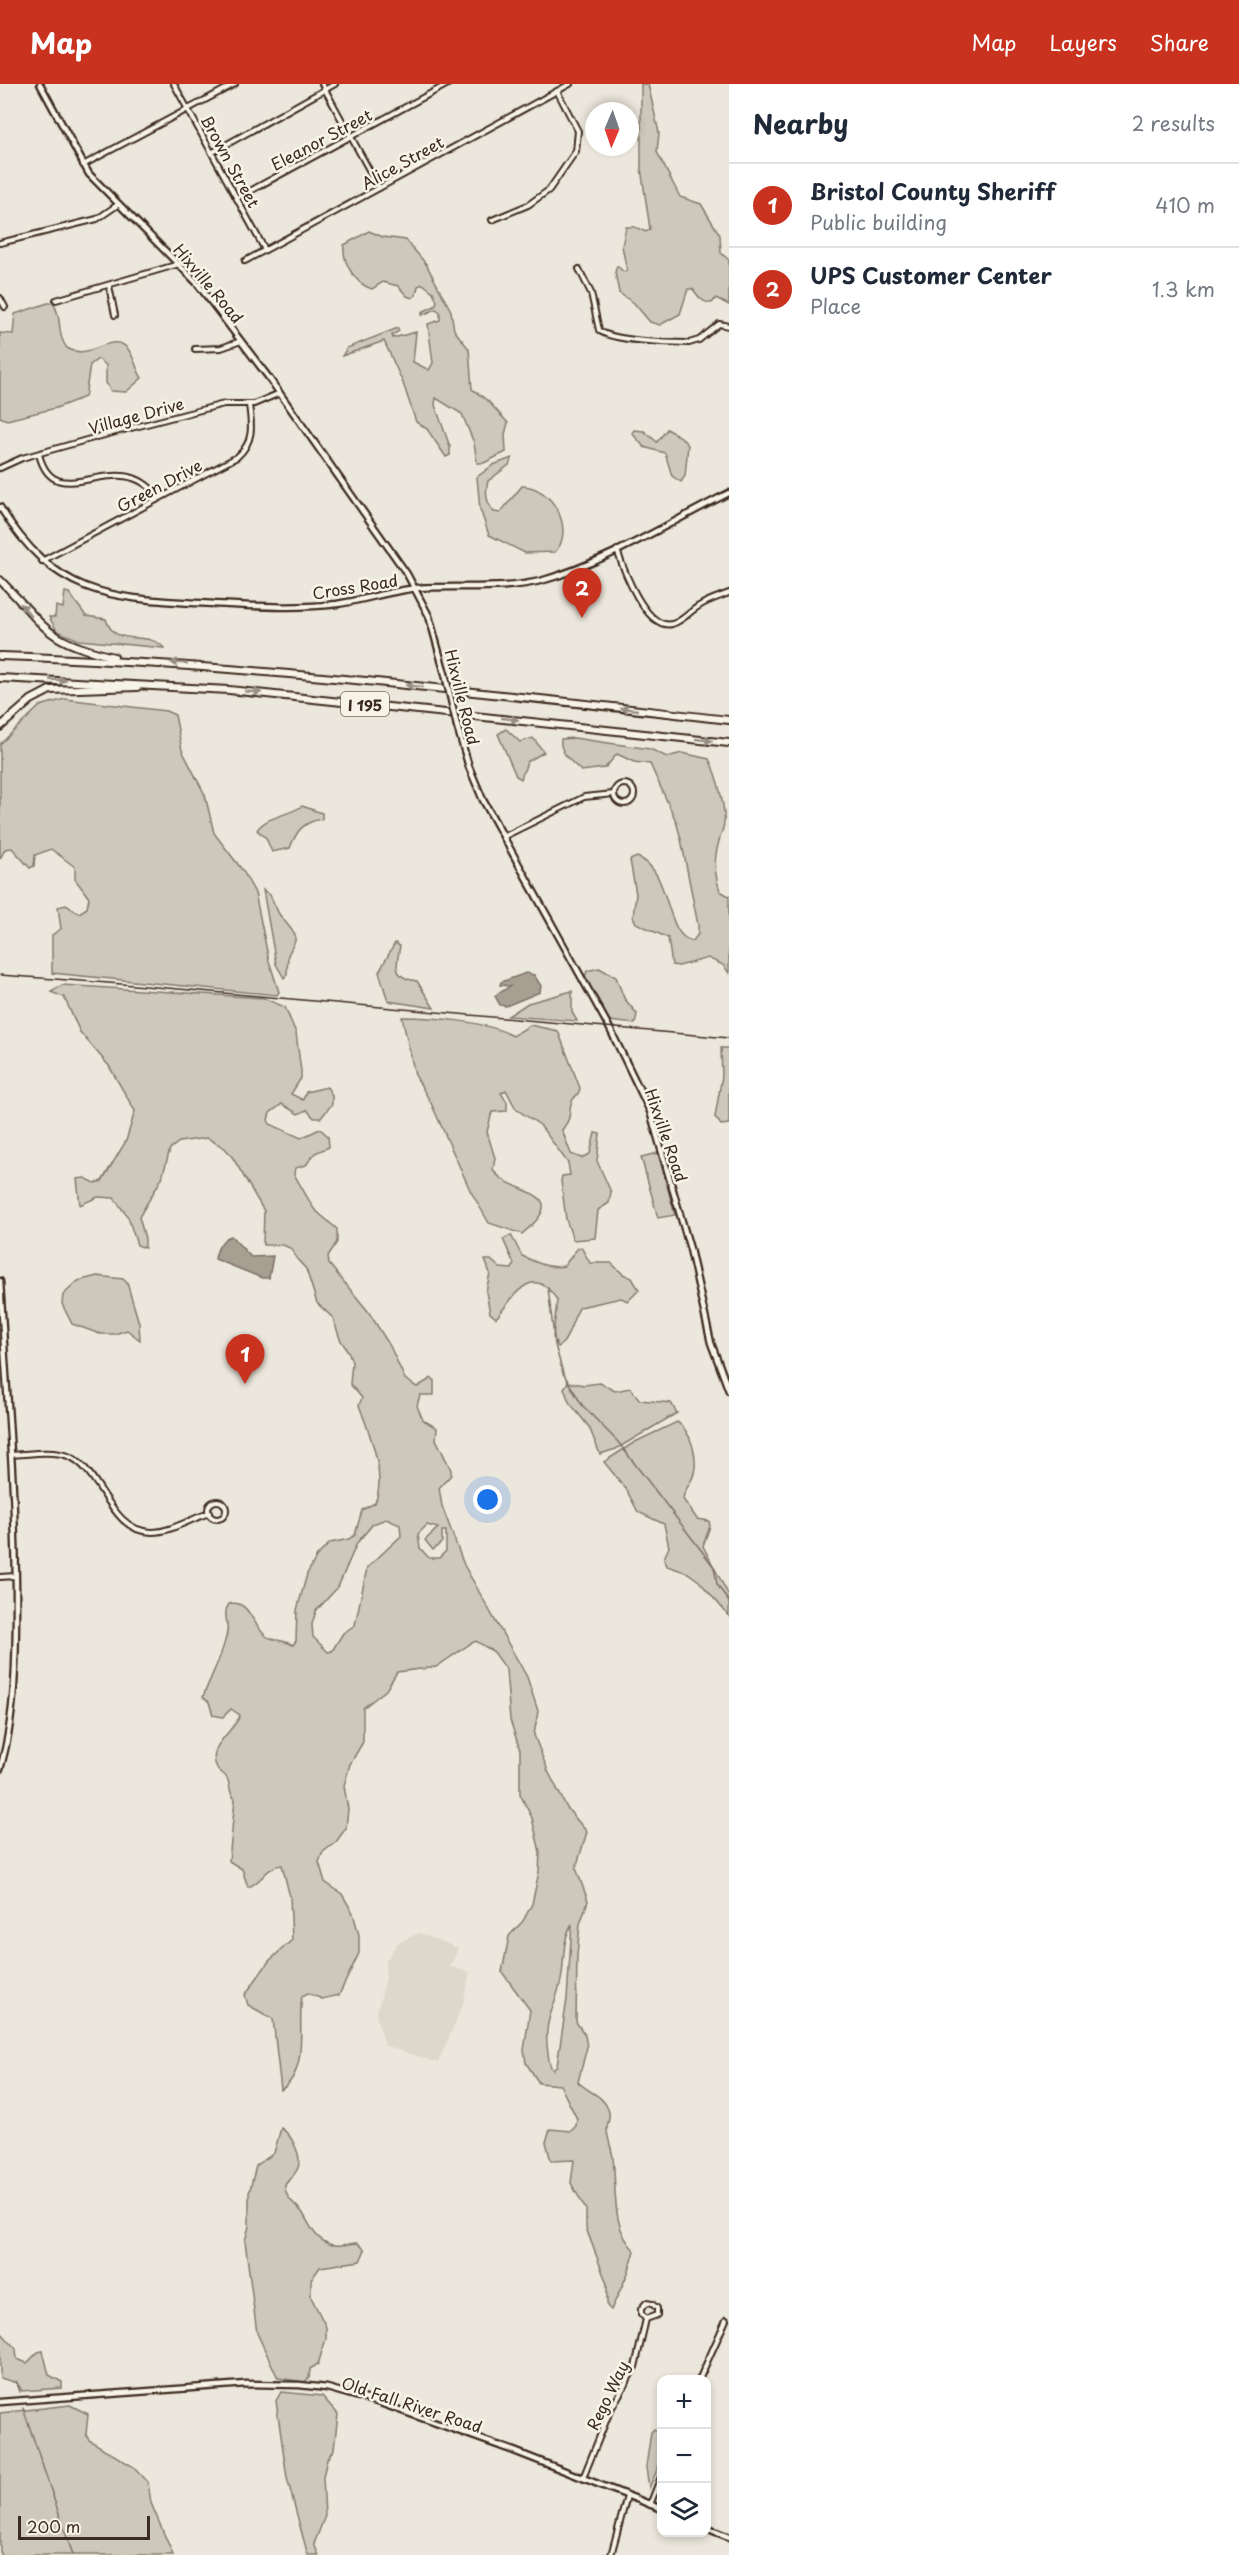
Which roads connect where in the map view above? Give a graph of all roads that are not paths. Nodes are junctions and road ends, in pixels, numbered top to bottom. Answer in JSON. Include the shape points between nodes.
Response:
{"nodes":[{"id":1,"x":40,"y":84,"type":"edge"},
{"id":2,"x":174,"y":84,"type":"edge"},
{"id":3,"x":235,"y":84,"type":"edge"},
{"id":4,"x":322,"y":84,"type":"edge"},
{"id":5,"x":335,"y":84,"type":"edge"},
{"id":6,"x":448,"y":84,"type":"edge"},
{"id":7,"x":570,"y":84,"type":"edge"},
{"id":8,"x":325,"y":90,"type":"junction"},
{"id":9,"x":557,"y":91,"type":"junction"},
{"id":10,"x":189,"y":110,"type":"junction"},
{"id":11,"x":350,"y":136,"type":"junction"},
{"id":12,"x":212,"y":152,"type":"junction"},
{"id":13,"x":83,"y":165,"type":"junction"},
{"id":14,"x":379,"y":188,"type":"junction"},
{"id":15,"x":237,"y":198,"type":"junction"},
{"id":16,"x":119,"y":204,"type":"junction"},
{"id":17,"x":492,"y":220,"type":"dead end"},
{"id":18,"x":0,"y":243,"type":"edge"},
{"id":19,"x":265,"y":250,"type":"junction"},
{"id":20,"x":245,"y":261,"type":"dead end"},
{"id":21,"x":180,"y":264,"type":"junction"},
{"id":22,"x":579,"y":268,"type":"dead end"},
{"id":23,"x":109,"y":286,"type":"junction"},
{"id":24,"x":0,"y":298,"type":"edge"},
{"id":25,"x":56,"y":300,"type":"dead end"},
{"id":26,"x":5,"y":308,"type":"dead end"},
{"id":27,"x":115,"y":315,"type":"dead end"},
{"id":28,"x":729,"y":326,"type":"edge"},
{"id":29,"x":241,"y":341,"type":"junction"},
{"id":30,"x":195,"y":349,"type":"dead end"},
{"id":31,"x":280,"y":393,"type":"junction"},
{"id":32,"x":249,"y":405,"type":"junction"},
{"id":33,"x":39,"y":454,"type":"junction"},
{"id":34,"x":0,"y":468,"type":"edge"},
{"id":35,"x":729,"y":493,"type":"edge"},
{"id":36,"x":158,"y":497,"type":"junction"},
{"id":37,"x":0,"y":507,"type":"edge"},
{"id":38,"x":617,"y":549,"type":"junction"},
{"id":39,"x":42,"y":561,"type":"junction"},
{"id":40,"x":0,"y":580,"type":"edge"},
{"id":41,"x":416,"y":588,"type":"junction"},
{"id":42,"x":729,"y":593,"type":"edge"},
{"id":43,"x":0,"y":656,"type":"edge"},
{"id":44,"x":132,"y":661,"type":"junction"},
{"id":45,"x":0,"y":678,"type":"edge"},
{"id":46,"x":164,"y":685,"type":"junction"},
{"id":47,"x":729,"y":720,"type":"edge"},
{"id":48,"x":0,"y":727,"type":"edge"},
{"id":49,"x":729,"y":743,"type":"edge"},
{"id":50,"x":614,"y":794,"type":"junction"},
{"id":51,"x":502,"y":837,"type":"junction"},
{"id":52,"x":0,"y":1281,"type":"edge"},
{"id":53,"x":729,"y":1391,"type":"edge"},
{"id":54,"x":12,"y":1455,"type":"junction"},
{"id":55,"x":209,"y":1513,"type":"junction"},
{"id":56,"x":16,"y":1576,"type":"junction"},
{"id":57,"x":0,"y":1577,"type":"edge"},
{"id":58,"x":0,"y":1769,"type":"edge"},
{"id":59,"x":646,"y":2319,"type":"junction"},
{"id":60,"x":726,"y":2320,"type":"dead end"},
{"id":61,"x":701,"y":2375,"type":"edge"},
{"id":62,"x":0,"y":2402,"type":"edge"},
{"id":63,"x":583,"y":2478,"type":"junction"},
{"id":64,"x":659,"y":2483,"type":"edge"},
{"id":65,"x":627,"y":2496,"type":"junction"},
{"id":66,"x":650,"y":2505,"type":"junction"},
{"id":67,"x":657,"y":2507,"type":"edge"},
{"id":68,"x":711,"y":2530,"type":"edge"},
{"id":69,"x":729,"y":2537,"type":"edge"},
{"id":70,"x":611,"y":2555,"type":"edge"}],
"edges":[{"from":1,"to":13,"type":"street","name":"Hixville Road"},
{"from":2,"to":10,"type":"street","name":"Brown Street"},
{"from":3,"to":10,"type":"street"},
{"from":4,"to":8,"type":"street"},
{"from":5,"to":8,"type":"street"},
{"from":6,"to":11,"type":"street","name":"Eleanor Street"},
{"from":7,"to":9,"type":"street","name":"Alice Street"},
{"from":8,"to":11,"type":"street"},
{"from":8,"to":12,"type":"street"},
{"from":9,"to":14,"type":"street","name":"Alice Street"},
{"from":9,"to":17,"type":"street","via":[[578,131],[576,151],[549,190],[528,205]]},
{"from":10,"to":12,"type":"street","name":"Brown Street"},
{"from":10,"to":13,"type":"street"},
{"from":11,"to":14,"type":"street"},
{"from":11,"to":15,"type":"street","name":"Eleanor Street"},
{"from":12,"to":15,"type":"street","name":"Brown Street"},
{"from":13,"to":16,"type":"street","name":"Hixville Road"},
{"from":14,"to":19,"type":"street","name":"Alice Street"},
{"from":15,"to":19,"type":"street","name":"Brown Street"},
{"from":16,"to":18,"type":"street","via":[[97,219]]},
{"from":16,"to":21,"type":"street","name":"Hixville Road"},
{"from":19,"to":20,"type":"street","name":"Alice Street"},
{"from":21,"to":23,"type":"street"},
{"from":21,"to":29,"type":"street","name":"Hixville Road"},
{"from":22,"to":28,"type":"street","via":[[603,333],[624,339],[689,343],[718,324]]},
{"from":23,"to":25,"type":"street"},
{"from":23,"to":27,"type":"street"},
{"from":24,"to":26,"type":"street"},
{"from":29,"to":30,"type":"street","via":[[221,348]]},
{"from":29,"to":31,"type":"street","name":"Hixville Road"},
{"from":31,"to":32,"type":"street","name":"Village Drive"},
{"from":31,"to":41,"type":"street","name":"Hixville Road"},
{"from":32,"to":33,"type":"street","name":"Village Drive","via":[[217,406]]},
{"from":32,"to":36,"type":"street","name":"Green Drive","via":[[251,432],[243,451]]},
{"from":33,"to":34,"type":"street","name":"Village Drive"},
{"from":33,"to":36,"type":"street","via":[[46,471],[60,480],[76,483],[129,475],[144,482]]},
{"from":35,"to":38,"type":"street","name":"Cross Road"},
{"from":36,"to":39,"type":"street","name":"Green Drive"},
{"from":37,"to":39,"type":"street","name":"Cross Road","via":[[18,536]]},
{"from":38,"to":41,"type":"street","name":"Cross Road","via":[[543,580],[508,586]]},
{"from":38,"to":42,"type":"street","via":[[638,598],[662,623],[678,621],[699,606]]},
{"from":39,"to":41,"type":"street","name":"Cross Road","via":[[86,587],[117,597],[155,601],[292,607],[335,604]]},
{"from":44,"to":40,"type":"highway","one_way":true,"via":[[78,648],[54,637]]},
{"from":41,"to":51,"type":"street","name":"Hixville Road","bridge":true,"via":[[429,616],[474,781]]},
{"from":43,"to":44,"type":"highway","number":"I 195"},
{"from":47,"to":44,"type":"highway","number":"I 195","one_way":true,"via":[[277,671]]},
{"from":45,"to":46,"type":"highway","number":"I 195","one_way":true},
{"from":46,"to":48,"type":"highway","via":[[50,690],[31,700]]},
{"from":46,"to":49,"type":"highway","number":"I 195","one_way":true},
{"from":50,"to":50,"type":"street","via":[[624,804],[634,794],[624,784]]},
{"from":50,"to":51,"type":"street","via":[[584,797]]},
{"from":51,"to":53,"type":"street","name":"Hixville Road","via":[[609,1027],[650,1112],[690,1249],[711,1344]]},
{"from":52,"to":54,"type":"street"},
{"from":54,"to":55,"type":"street","via":[[57,1454],[73,1458],[117,1513],[144,1532],[162,1530]]},
{"from":54,"to":56,"type":"street"},
{"from":55,"to":55,"type":"street","via":[[213,1503],[225,1507],[220,1518]]},
{"from":56,"to":57,"type":"street"},
{"from":56,"to":58,"type":"street","via":[[10,1714]]},
{"from":59,"to":59,"type":"street","name":"Rego Way","via":[[641,2309],[650,2303],[657,2313],[653,2319]]},
{"from":59,"to":63,"type":"street","name":"Rego Way","via":[[635,2367],[610,2411]]},
{"from":60,"to":61,"type":"street"},
{"from":62,"to":63,"type":"street","name":"Old Fall River Road","via":[[246,2384],[314,2386],[380,2403]]},
{"from":63,"to":65,"type":"street","name":"Old Fall River Road"},
{"from":64,"to":66,"type":"street"},
{"from":65,"to":66,"type":"street","name":"Old Fall River Road"},
{"from":65,"to":70,"type":"street"},
{"from":66,"to":67,"type":"street","name":"Old Fall River Road"},
{"from":68,"to":69,"type":"street"}]}
